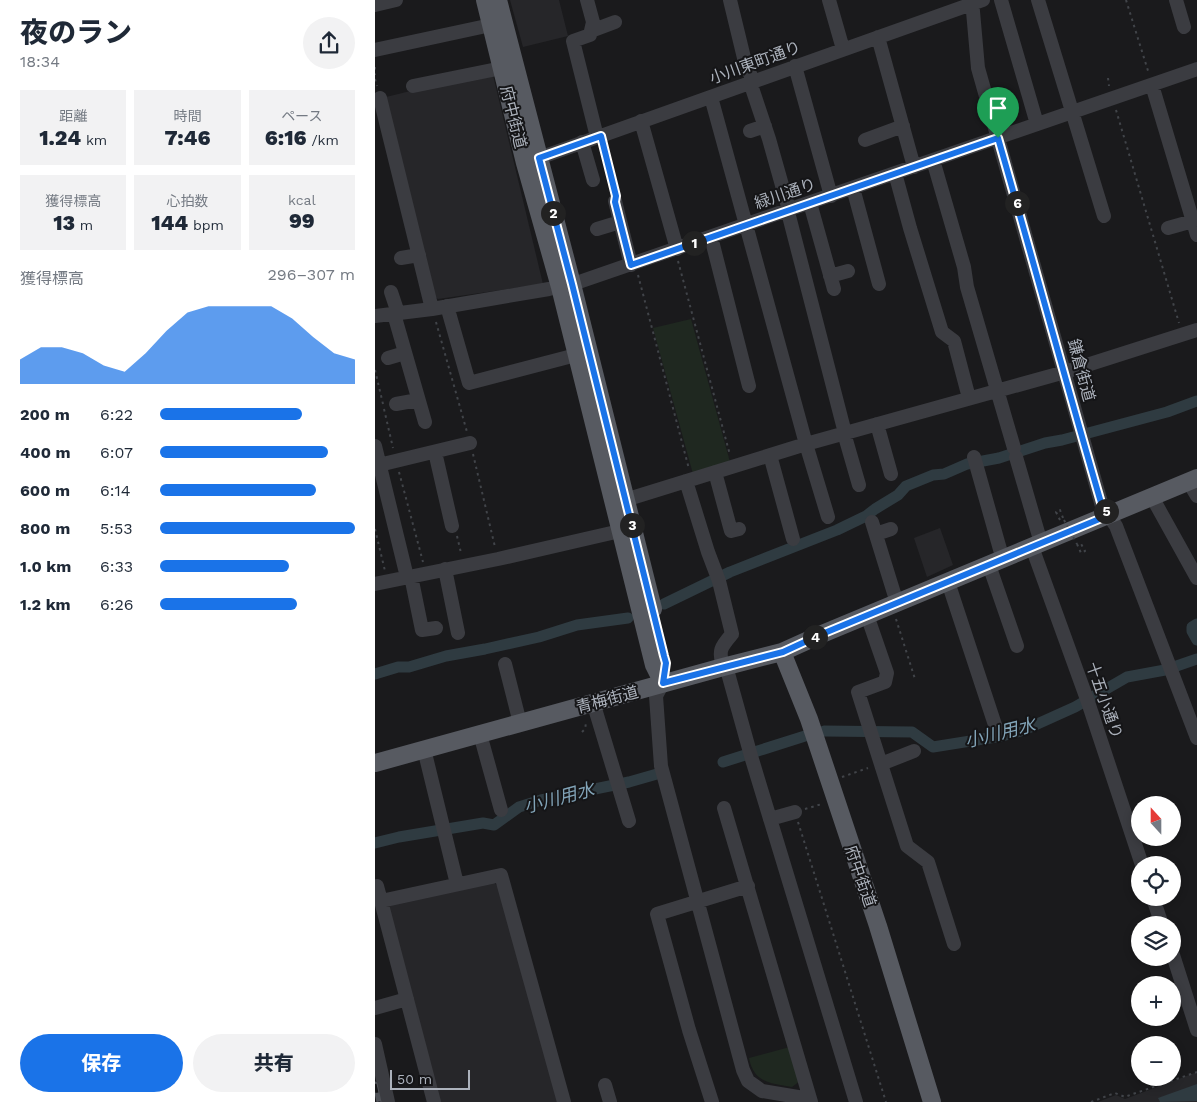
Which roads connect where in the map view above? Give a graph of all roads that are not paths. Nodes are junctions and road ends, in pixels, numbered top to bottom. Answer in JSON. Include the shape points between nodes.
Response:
{"nodes":[{"id":1,"x":396,"y":0,"type":"edge"},
{"id":2,"x":485,"y":0,"type":"edge"},
{"id":3,"x":498,"y":0,"type":"edge"},
{"id":4,"x":587,"y":0,"type":"edge"},
{"id":5,"x":729,"y":0,"type":"edge"},
{"id":6,"x":829,"y":0,"type":"edge"},
{"id":7,"x":1001,"y":0,"type":"edge"},
{"id":8,"x":1038,"y":0,"type":"edge"},
{"id":9,"x":1176,"y":0,"type":"edge"},
{"id":10,"x":976,"y":1,"type":"edge"},
{"id":11,"x":375,"y":5,"type":"edge"},
{"id":12,"x":615,"y":22,"type":"dead end"},
{"id":13,"x":491,"y":25,"type":"junction"},
{"id":14,"x":1185,"y":27,"type":"dead end"},
{"id":15,"x":591,"y":31,"type":"junction"},
{"id":16,"x":878,"y":37,"type":"junction"},
{"id":17,"x":843,"y":49,"type":"junction"},
{"id":18,"x":375,"y":50,"type":"edge"},
{"id":19,"x":795,"y":66,"type":"junction"},
{"id":20,"x":502,"y":68,"type":"junction"},
{"id":21,"x":1196,"y":73,"type":"edge"},
{"id":22,"x":751,"y":81,"type":"junction"},
{"id":23,"x":1152,"y":85,"type":"junction"},
{"id":24,"x":413,"y":86,"type":"dead end"},
{"id":25,"x":711,"y":96,"type":"junction"},
{"id":26,"x":380,"y":98,"type":"dead end"},
{"id":27,"x":1073,"y":112,"type":"junction"},
{"id":28,"x":641,"y":121,"type":"junction"},
{"id":29,"x":1037,"y":124,"type":"junction"},
{"id":30,"x":765,"y":126,"type":"junction"},
{"id":31,"x":903,"y":126,"type":"junction"},
{"id":32,"x":750,"y":131,"type":"dead end"},
{"id":33,"x":599,"y":136,"type":"junction"},
{"id":34,"x":998,"y":138,"type":"junction"},
{"id":35,"x":865,"y":140,"type":"dead end"},
{"id":36,"x":582,"y":142,"type":"junction"},
{"id":37,"x":539,"y":158,"type":"junction"},
{"id":38,"x":933,"y":160,"type":"junction"},
{"id":39,"x":914,"y":167,"type":"junction"},
{"id":40,"x":895,"y":173,"type":"junction"},
{"id":41,"x":593,"y":180,"type":"dead end"},
{"id":42,"x":853,"y":188,"type":"junction"},
{"id":43,"x":831,"y":196,"type":"junction"},
{"id":44,"x":615,"y":202,"type":"road end"},
{"id":45,"x":810,"y":203,"type":"junction"},
{"id":46,"x":789,"y":210,"type":"junction"},
{"id":47,"x":1105,"y":216,"type":"dead end"},
{"id":48,"x":1193,"y":220,"type":"junction"},
{"id":49,"x":620,"y":222,"type":"junction"},
{"id":50,"x":747,"y":225,"type":"junction"},
{"id":51,"x":1168,"y":228,"type":"dead end"},
{"id":52,"x":597,"y":229,"type":"dead end"},
{"id":53,"x":1197,"y":235,"type":"edge"},
{"id":54,"x":711,"y":237,"type":"junction"},
{"id":55,"x":677,"y":254,"type":"junction"},
{"id":56,"x":419,"y":255,"type":"junction"},
{"id":57,"x":401,"y":258,"type":"dead end"},
{"id":58,"x":634,"y":266,"type":"junction"},
{"id":59,"x":848,"y":271,"type":"dead end"},
{"id":60,"x":879,"y":284,"type":"dead end"},
{"id":61,"x":566,"y":286,"type":"junction"},
{"id":62,"x":391,"y":292,"type":"dead end"},
{"id":63,"x":447,"y":306,"type":"junction"},
{"id":64,"x":432,"y":309,"type":"junction"},
{"id":65,"x":396,"y":313,"type":"junction"},
{"id":66,"x":375,"y":316,"type":"edge"},
{"id":67,"x":1197,"y":330,"type":"edge"},
{"id":68,"x":405,"y":353,"type":"junction"},
{"id":69,"x":576,"y":354,"type":"junction"},
{"id":70,"x":388,"y":358,"type":"dead end"},
{"id":71,"x":1065,"y":372,"type":"junction"},
{"id":72,"x":749,"y":386,"type":"dead end"},
{"id":73,"x":997,"y":390,"type":"junction"},
{"id":74,"x":969,"y":398,"type":"junction"},
{"id":75,"x":418,"y":400,"type":"junction"},
{"id":76,"x":396,"y":404,"type":"dead end"},
{"id":77,"x":425,"y":422,"type":"dead end"},
{"id":78,"x":877,"y":424,"type":"junction"},
{"id":79,"x":845,"y":433,"type":"junction"},
{"id":80,"x":470,"y":444,"type":"dead end"},
{"id":81,"x":806,"y":444,"type":"junction"},
{"id":82,"x":375,"y":446,"type":"edge"},
{"id":83,"x":435,"y":452,"type":"junction"},
{"id":84,"x":770,"y":455,"type":"junction"},
{"id":85,"x":975,"y":462,"type":"dead end"},
{"id":86,"x":377,"y":465,"type":"edge"},
{"id":87,"x":715,"y":472,"type":"junction"},
{"id":88,"x":891,"y":474,"type":"dead end"},
{"id":89,"x":689,"y":480,"type":"junction"},
{"id":90,"x":859,"y":484,"type":"dead end"},
{"id":91,"x":1194,"y":485,"type":"edge"},
{"id":92,"x":1152,"y":496,"type":"junction"},
{"id":93,"x":625,"y":500,"type":"junction"},
{"id":94,"x":1109,"y":515,"type":"junction"},
{"id":95,"x":828,"y":517,"type":"dead end"},
{"id":96,"x":446,"y":519,"type":"road end"},
{"id":97,"x":739,"y":529,"type":"dead end"},
{"id":98,"x":891,"y":530,"type":"dead end"},
{"id":99,"x":620,"y":531,"type":"junction"},
{"id":100,"x":793,"y":539,"type":"dead end"},
{"id":101,"x":1036,"y":545,"type":"junction"},
{"id":102,"x":996,"y":562,"type":"junction"},
{"id":103,"x":445,"y":570,"type":"junction"},
{"id":104,"x":409,"y":577,"type":"junction"},
{"id":105,"x":1197,"y":578,"type":"edge"},
{"id":106,"x":948,"y":582,"type":"junction"},
{"id":107,"x":381,"y":583,"type":"edge"},
{"id":108,"x":896,"y":610,"type":"junction"},
{"id":109,"x":867,"y":615,"type":"junction"},
{"id":110,"x":436,"y":628,"type":"dead end"},
{"id":111,"x":458,"y":633,"type":"dead end"},
{"id":112,"x":1017,"y":646,"type":"dead end"},
{"id":113,"x":783,"y":652,"type":"junction"},
{"id":114,"x":505,"y":664,"type":"dead end"},
{"id":115,"x":725,"y":666,"type":"junction"},
{"id":116,"x":663,"y":683,"type":"junction"},
{"id":117,"x":589,"y":709,"type":"junction"},
{"id":118,"x":520,"y":723,"type":"junction"},
{"id":119,"x":997,"y":731,"type":"dead end"},
{"id":120,"x":480,"y":734,"type":"junction"},
{"id":121,"x":1197,"y":738,"type":"edge"},
{"id":122,"x":424,"y":749,"type":"junction"},
{"id":123,"x":914,"y":750,"type":"dead end"},
{"id":124,"x":375,"y":763,"type":"edge"},
{"id":125,"x":881,"y":764,"type":"junction"},
{"id":126,"x":725,"y":808,"type":"dead end"},
{"id":127,"x":501,"y":810,"type":"dead end"},
{"id":128,"x":795,"y":812,"type":"road end"},
{"id":129,"x":770,"y":819,"type":"junction"},
{"id":130,"x":629,"y":821,"type":"dead end"},
{"id":131,"x":1140,"y":856,"type":"edge"},
{"id":132,"x":457,"y":884,"type":"junction"},
{"id":133,"x":377,"y":886,"type":"dead end"},
{"id":134,"x":747,"y":886,"type":"junction"},
{"id":135,"x":381,"y":901,"type":"junction"},
{"id":136,"x":698,"y":901,"type":"junction"},
{"id":137,"x":954,"y":944,"type":"dead end"},
{"id":138,"x":1176,"y":966,"type":"edge"},
{"id":139,"x":407,"y":999,"type":"junction"},
{"id":140,"x":375,"y":1008,"type":"edge"},
{"id":141,"x":1197,"y":1030,"type":"edge"},
{"id":142,"x":375,"y":1044,"type":"edge"},
{"id":143,"x":605,"y":1085,"type":"dead end"},
{"id":144,"x":763,"y":1096,"type":"edge"},
{"id":145,"x":811,"y":1100,"type":"edge"},
{"id":146,"x":389,"y":1102,"type":"edge"},
{"id":147,"x":434,"y":1102,"type":"edge"},
{"id":148,"x":564,"y":1102,"type":"edge"},
{"id":149,"x":610,"y":1102,"type":"edge"},
{"id":150,"x":712,"y":1102,"type":"edge"},
{"id":151,"x":856,"y":1102,"type":"edge"},
{"id":152,"x":932,"y":1102,"type":"edge"}],
"edges":[{"from":1,"to":11,"type":"street"},
{"from":2,"to":13,"type":"main road","name":"府中街道"},
{"from":3,"to":37,"type":"main road","name":"府中街道"},
{"from":4,"to":15,"type":"street","via":[[593,22]]},
{"from":5,"to":22,"type":"street"},
{"from":6,"to":17,"type":"street"},
{"from":7,"to":29,"type":"street"},
{"from":8,"to":27,"type":"street"},
{"from":9,"to":14,"type":"street"},
{"from":10,"to":16,"type":"street","name":"小川東町通り"},
{"from":10,"to":34,"type":"street","name":"鎌倉街道","via":[[978,68]]},
{"from":12,"to":15,"type":"street"},
{"from":13,"to":18,"type":"street"},
{"from":13,"to":20,"type":"main road","name":"府中街道"},
{"from":15,"to":33,"type":"street","via":[[590,36],[573,41]]},
{"from":16,"to":17,"type":"street","name":"小川東町通り"},
{"from":16,"to":31,"type":"street"},
{"from":17,"to":19,"type":"street","name":"小川東町通り"},
{"from":19,"to":22,"type":"street","name":"小川東町通り"},
{"from":19,"to":43,"type":"street"},
{"from":20,"to":24,"type":"street"},
{"from":20,"to":61,"type":"main road","name":"府中街道","via":[[525,163]]},
{"from":21,"to":23,"type":"street","name":"緑川通り"},
{"from":22,"to":25,"type":"street","name":"小川東町通り"},
{"from":22,"to":30,"type":"street"},
{"from":23,"to":27,"type":"street","name":"緑川通り"},
{"from":23,"to":48,"type":"street"},
{"from":25,"to":28,"type":"street","name":"小川東町通り"},
{"from":25,"to":50,"type":"street"},
{"from":26,"to":56,"type":"street"},
{"from":27,"to":29,"type":"street","name":"緑川通り"},
{"from":27,"to":47,"type":"street"},
{"from":28,"to":33,"type":"street","name":"小川東町通り"},
{"from":28,"to":55,"type":"street"},
{"from":29,"to":34,"type":"street","name":"緑川通り"},
{"from":30,"to":32,"type":"street"},
{"from":30,"to":46,"type":"street"},
{"from":31,"to":35,"type":"street"},
{"from":31,"to":39,"type":"street"},
{"from":33,"to":36,"type":"street","name":"小川東町通り"},
{"from":34,"to":38,"type":"street","name":"緑川通り"},
{"from":34,"to":71,"type":"street","name":"鎌倉街道"},
{"from":36,"to":37,"type":"street","name":"小川東町通り"},
{"from":36,"to":41,"type":"street"},
{"from":37,"to":61,"type":"main road","name":"府中街道"},
{"from":38,"to":39,"type":"street","name":"緑川通り"},
{"from":38,"to":73,"type":"street","name":"十五小通り"},
{"from":39,"to":40,"type":"street","name":"緑川通り"},
{"from":40,"to":42,"type":"street","name":"緑川通り"},
{"from":40,"to":74,"type":"street","via":[[942,332],[954,341]]},
{"from":42,"to":43,"type":"street","name":"緑川通り"},
{"from":42,"to":60,"type":"street","via":[[880,264]]},
{"from":43,"to":45,"type":"street","name":"緑川通り"},
{"from":44,"to":49,"type":"street"},
{"from":45,"to":46,"type":"street","name":"緑川通り"},
{"from":45,"to":59,"type":"street","via":[[832,282]]},
{"from":46,"to":50,"type":"street","name":"緑川通り"},
{"from":46,"to":79,"type":"street"},
{"from":48,"to":51,"type":"street"},
{"from":48,"to":53,"type":"street"},
{"from":49,"to":52,"type":"street"},
{"from":49,"to":58,"type":"street"},
{"from":50,"to":54,"type":"street","name":"緑川通り"},
{"from":50,"to":81,"type":"street"},
{"from":54,"to":55,"type":"street","name":"緑川通り"},
{"from":54,"to":72,"type":"street"},
{"from":55,"to":58,"type":"street","name":"緑川通り"},
{"from":56,"to":57,"type":"street"},
{"from":56,"to":64,"type":"street"},
{"from":58,"to":61,"type":"street","name":"緑川通り"},
{"from":61,"to":63,"type":"street","name":"緑川通り"},
{"from":61,"to":69,"type":"main road","name":"府中街道"},
{"from":61,"to":93,"type":"main road","name":"府中街道"},
{"from":62,"to":65,"type":"street"},
{"from":63,"to":64,"type":"street","name":"緑川通り"},
{"from":63,"to":69,"type":"street","via":[[469,383]]},
{"from":64,"to":65,"type":"street","name":"緑川通り"},
{"from":65,"to":66,"type":"street","name":"緑川通り"},
{"from":65,"to":68,"type":"street"},
{"from":67,"to":71,"type":"street"},
{"from":68,"to":70,"type":"street"},
{"from":68,"to":75,"type":"street"},
{"from":69,"to":99,"type":"main road","name":"府中街道"},
{"from":71,"to":73,"type":"street"},
{"from":71,"to":94,"type":"street","name":"鎌倉街道","via":[[1102,506]]},
{"from":73,"to":74,"type":"street"},
{"from":73,"to":101,"type":"street","name":"十五小通り"},
{"from":74,"to":78,"type":"street"},
{"from":75,"to":76,"type":"street"},
{"from":75,"to":77,"type":"street"},
{"from":78,"to":79,"type":"street"},
{"from":78,"to":88,"type":"street"},
{"from":79,"to":81,"type":"street"},
{"from":79,"to":90,"type":"street"},
{"from":80,"to":83,"type":"street"},
{"from":81,"to":84,"type":"street"},
{"from":81,"to":95,"type":"street"},
{"from":82,"to":86,"type":"street"},
{"from":83,"to":86,"type":"street"},
{"from":83,"to":96,"type":"street"},
{"from":84,"to":87,"type":"street"},
{"from":84,"to":100,"type":"street"},
{"from":85,"to":102,"type":"street"},
{"from":86,"to":104,"type":"street"},
{"from":87,"to":89,"type":"street"},
{"from":87,"to":97,"type":"street","via":[[731,532]]},
{"from":89,"to":93,"type":"street"},
{"from":89,"to":115,"type":"street","via":[[732,634],[723,644],[720,655]]},
{"from":91,"to":92,"type":"main road","name":"青梅街道"},
{"from":92,"to":94,"type":"main road","name":"青梅街道"},
{"from":92,"to":105,"type":"street"},
{"from":93,"to":116,"type":"main road","name":"府中街道","via":[[666,663]]},
{"from":94,"to":101,"type":"main road","name":"青梅街道"},
{"from":94,"to":121,"type":"street","name":"鎌倉街道"},
{"from":98,"to":108,"type":"street","via":[[874,528]]},
{"from":99,"to":103,"type":"street"},
{"from":99,"to":116,"type":"main road","name":"府中街道","via":[[654,665]]},
{"from":101,"to":102,"type":"main road","name":"青梅街道"},
{"from":101,"to":131,"type":"street","name":"十五小通り"},
{"from":102,"to":106,"type":"main road","name":"青梅街道"},
{"from":102,"to":112,"type":"street"},
{"from":103,"to":104,"type":"street"},
{"from":103,"to":111,"type":"street"},
{"from":104,"to":107,"type":"street"},
{"from":104,"to":110,"type":"street","via":[[422,630]]},
{"from":106,"to":108,"type":"main road","name":"青梅街道"},
{"from":106,"to":119,"type":"street"},
{"from":108,"to":109,"type":"main road","name":"青梅街道"},
{"from":109,"to":113,"type":"main road","name":"青梅街道"},
{"from":109,"to":125,"type":"street","via":[[887,673],[885,682],[858,692]]},
{"from":113,"to":115,"type":"main road","name":"青梅街道"},
{"from":113,"to":152,"type":"main road","name":"府中街道","via":[[878,926]]},
{"from":114,"to":118,"type":"street"},
{"from":115,"to":116,"type":"main road","name":"青梅街道"},
{"from":115,"to":129,"type":"street"},
{"from":116,"to":117,"type":"main road","name":"青梅街道"},
{"from":116,"to":136,"type":"street","via":[[656,696],[661,766]]},
{"from":117,"to":118,"type":"main road","name":"青梅街道"},
{"from":117,"to":130,"type":"street"},
{"from":118,"to":120,"type":"main road","name":"青梅街道"},
{"from":120,"to":122,"type":"main road","name":"青梅街道"},
{"from":120,"to":127,"type":"street"},
{"from":122,"to":124,"type":"main road","name":"青梅街道"},
{"from":122,"to":132,"type":"street"},
{"from":123,"to":125,"type":"street"},
{"from":125,"to":137,"type":"street","via":[[907,846],[928,862],[953,920]]},
{"from":126,"to":134,"type":"street"},
{"from":128,"to":129,"type":"street"},
{"from":129,"to":151,"type":"street"},
{"from":132,"to":135,"type":"street"},
{"from":132,"to":148,"type":"street","via":[[501,875]]},
{"from":133,"to":135,"type":"street"},
{"from":134,"to":136,"type":"street"},
{"from":134,"to":145,"type":"street"},
{"from":135,"to":139,"type":"street"},
{"from":136,"to":144,"type":"street","via":[[743,1070],[748,1081]]},
{"from":136,"to":150,"type":"street","via":[[657,914]]},
{"from":138,"to":141,"type":"street"},
{"from":139,"to":140,"type":"street"},
{"from":139,"to":147,"type":"street"},
{"from":142,"to":146,"type":"street"},
{"from":143,"to":149,"type":"street"},
{"from":144,"to":145,"type":"street"}]}
